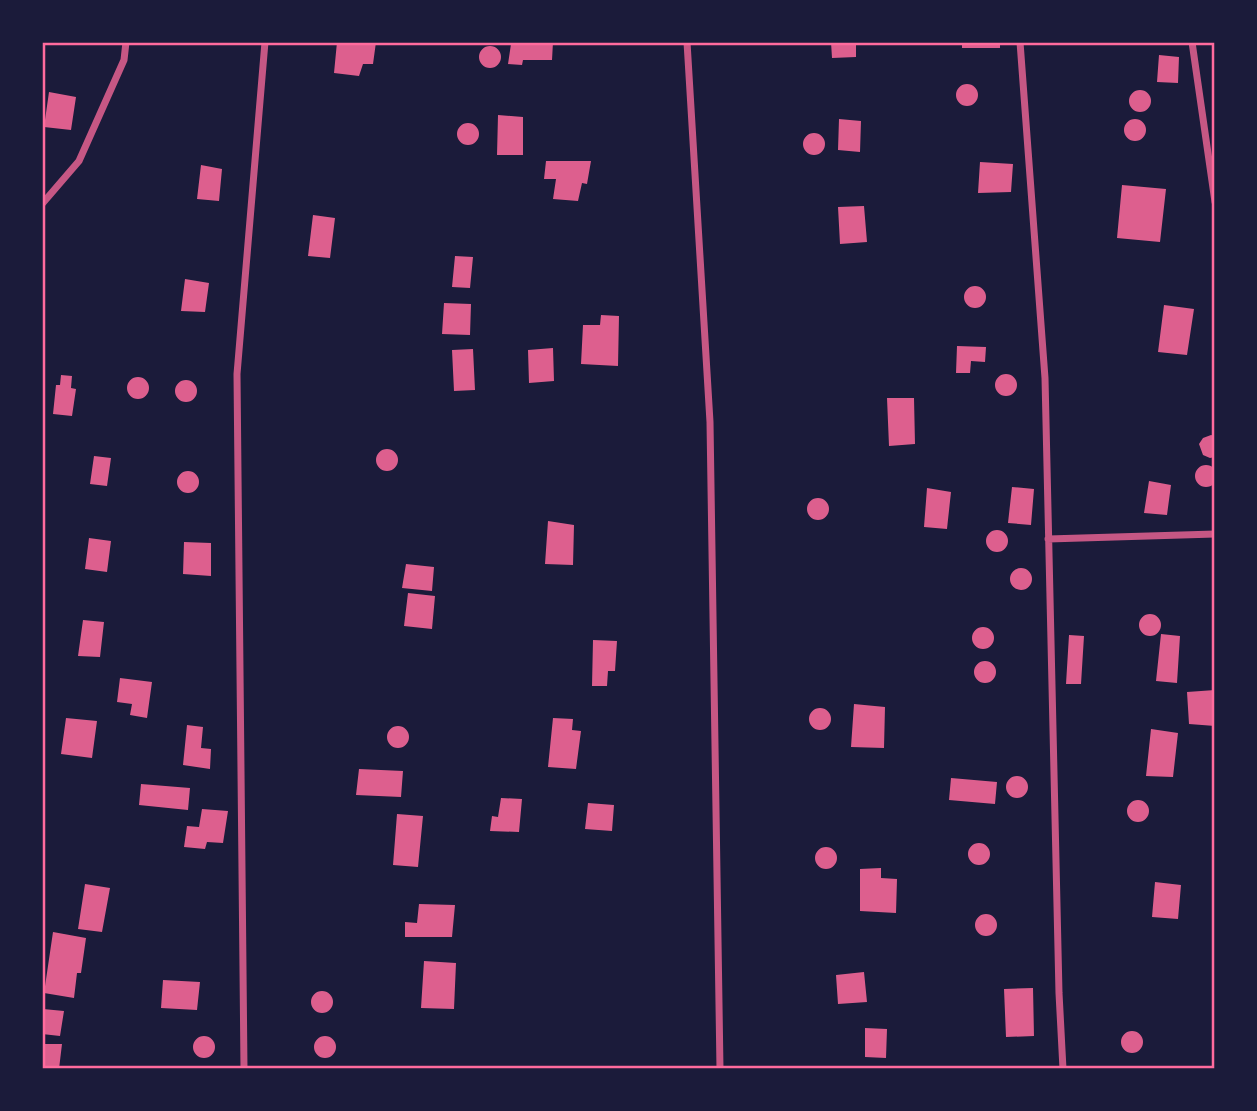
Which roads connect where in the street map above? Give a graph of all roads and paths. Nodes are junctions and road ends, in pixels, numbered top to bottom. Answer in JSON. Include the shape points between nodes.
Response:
{"nodes":[{"id":1,"x":125,"y":42,"type":"edge"},
{"id":2,"x":265,"y":42,"type":"edge"},
{"id":3,"x":687,"y":42,"type":"edge"},
{"id":4,"x":1020,"y":42,"type":"edge"},
{"id":5,"x":1192,"y":42,"type":"edge"},
{"id":6,"x":1215,"y":202,"type":"edge"},
{"id":7,"x":42,"y":204,"type":"edge"},
{"id":8,"x":1215,"y":534,"type":"edge"},
{"id":9,"x":1048,"y":539,"type":"junction"},
{"id":10,"x":244,"y":1069,"type":"edge"},
{"id":11,"x":720,"y":1069,"type":"edge"},
{"id":12,"x":1063,"y":1069,"type":"edge"}],
"edges":[{"from":1,"to":7,"type":"street","via":[[124,60],[79,162]]},
{"from":2,"to":10,"type":"street","via":[[237,374]]},
{"from":3,"to":11,"type":"street","via":[[710,422]]},
{"from":4,"to":9,"type":"street","via":[[1045,378]]},
{"from":5,"to":6,"type":"street"},
{"from":8,"to":9,"type":"street"},
{"from":9,"to":12,"type":"street"}]}
